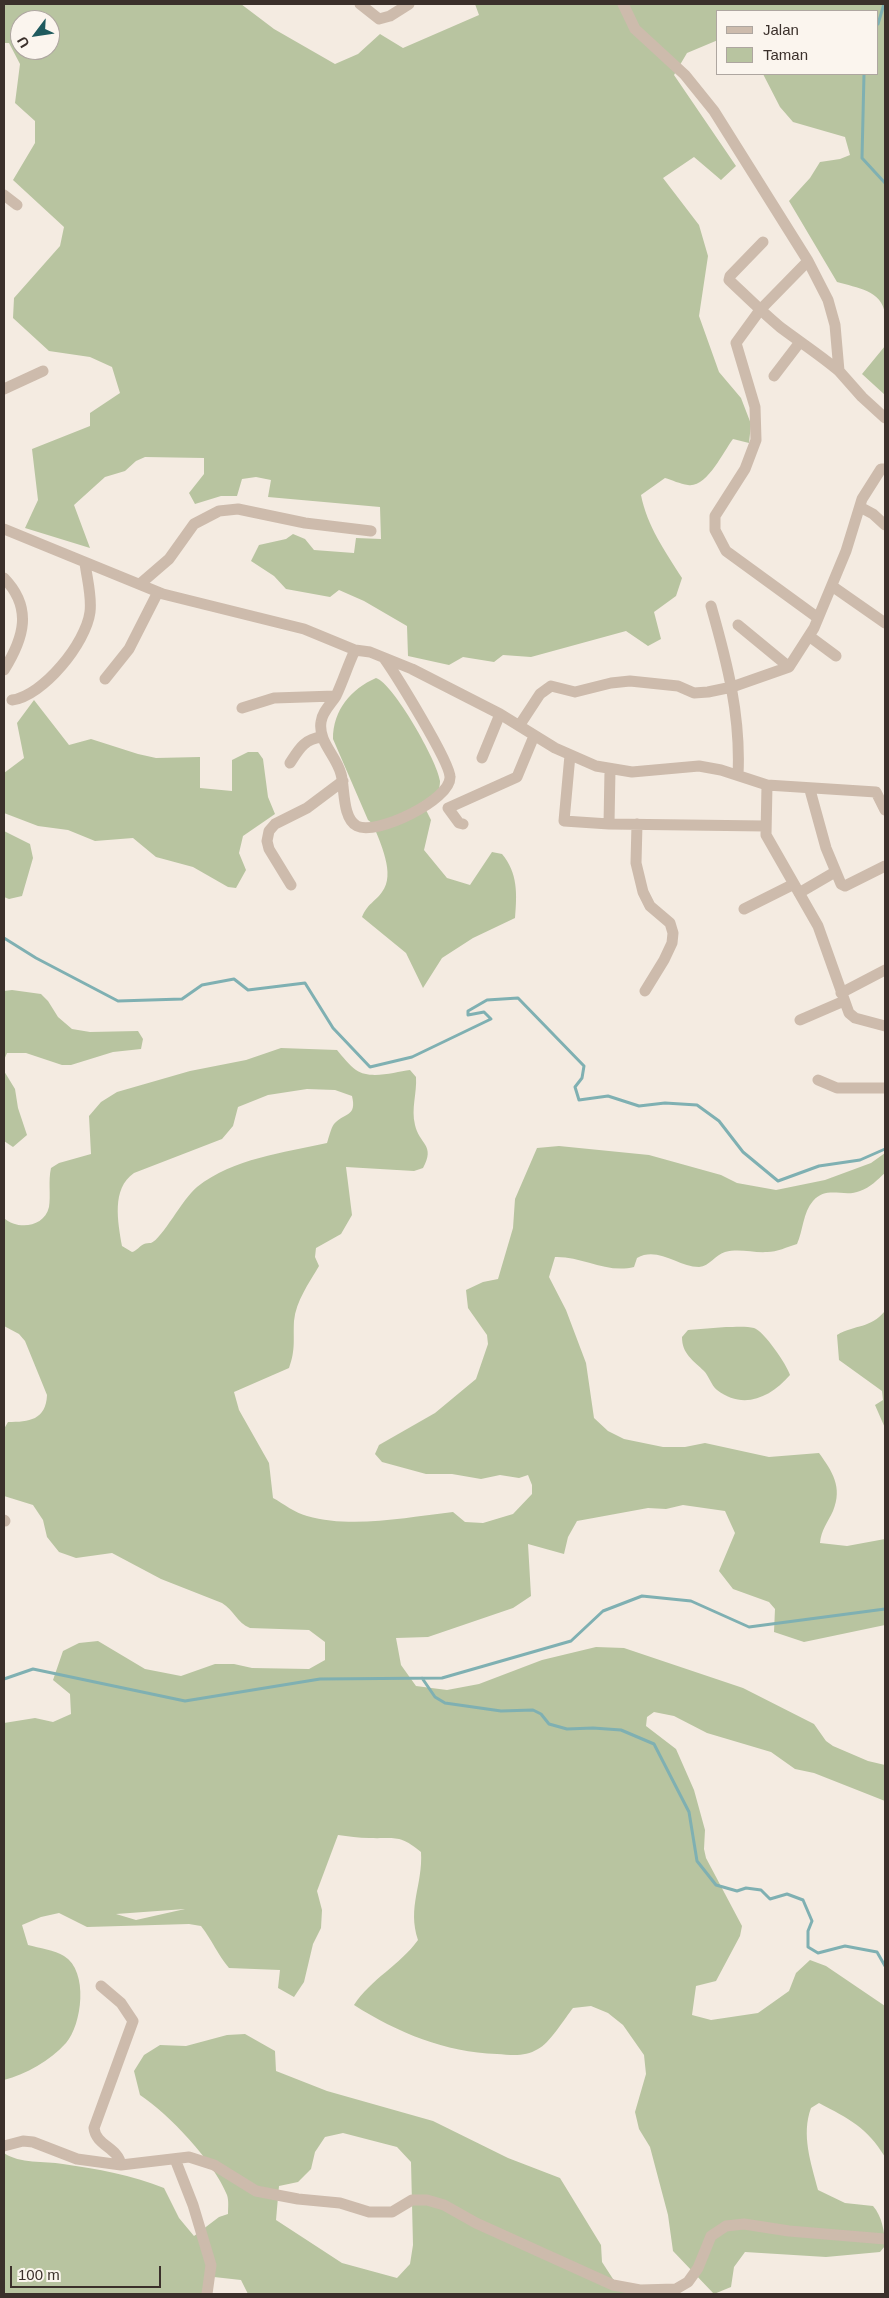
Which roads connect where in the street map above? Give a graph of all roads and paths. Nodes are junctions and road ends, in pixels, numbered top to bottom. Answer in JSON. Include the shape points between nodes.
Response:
{"nodes":[{"id":1,"x":360,"y":4,"type":"edge"},
{"id":2,"x":409,"y":4,"type":"edge"},
{"id":3,"x":623,"y":4,"type":"edge"},
{"id":4,"x":4,"y":195,"type":"edge"},
{"id":5,"x":17,"y":205,"type":"dead end"},
{"id":6,"x":763,"y":242,"type":"dead end"},
{"id":7,"x":808,"y":261,"type":"junction"},
{"id":8,"x":760,"y":310,"type":"junction"},
{"id":9,"x":800,"y":342,"type":"junction"},
{"id":10,"x":43,"y":371,"type":"dead end"},
{"id":11,"x":839,"y":371,"type":"junction"},
{"id":12,"x":774,"y":376,"type":"dead end"},
{"id":13,"x":4,"y":389,"type":"edge"},
{"id":14,"x":885,"y":418,"type":"edge"},
{"id":15,"x":885,"y":469,"type":"edge"},
{"id":16,"x":860,"y":507,"type":"junction"},
{"id":17,"x":885,"y":525,"type":"edge"},
{"id":18,"x":4,"y":529,"type":"edge"},
{"id":19,"x":371,"y":531,"type":"dead end"},
{"id":20,"x":85,"y":563,"type":"junction"},
{"id":21,"x":4,"y":578,"type":"edge"},
{"id":22,"x":140,"y":584,"type":"junction"},
{"id":23,"x":832,"y":586,"type":"junction"},
{"id":24,"x":158,"y":592,"type":"junction"},
{"id":25,"x":711,"y":606,"type":"dead end"},
{"id":26,"x":818,"y":618,"type":"junction"},
{"id":27,"x":885,"y":624,"type":"edge"},
{"id":28,"x":738,"y":625,"type":"dead end"},
{"id":29,"x":809,"y":636,"type":"junction"},
{"id":30,"x":355,"y":650,"type":"junction"},
{"id":31,"x":836,"y":656,"type":"dead end"},
{"id":32,"x":384,"y":658,"type":"junction"},
{"id":33,"x":789,"y":667,"type":"junction"},
{"id":34,"x":4,"y":670,"type":"edge"},
{"id":35,"x":105,"y":679,"type":"dead end"},
{"id":36,"x":732,"y":687,"type":"junction"},
{"id":37,"x":335,"y":696,"type":"junction"},
{"id":38,"x":12,"y":700,"type":"dead end"},
{"id":39,"x":242,"y":708,"type":"dead end"},
{"id":40,"x":500,"y":714,"type":"junction"},
{"id":41,"x":518,"y":726,"type":"junction"},
{"id":42,"x":534,"y":736,"type":"junction"},
{"id":43,"x":322,"y":737,"type":"junction"},
{"id":44,"x":570,"y":755,"type":"junction"},
{"id":45,"x":482,"y":758,"type":"dead end"},
{"id":46,"x":290,"y":763,"type":"dead end"},
{"id":47,"x":610,"y":770,"type":"junction"},
{"id":48,"x":738,"y":775,"type":"junction"},
{"id":49,"x":343,"y":781,"type":"junction"},
{"id":50,"x":767,"y":785,"type":"junction"},
{"id":51,"x":810,"y":790,"type":"junction"},
{"id":52,"x":441,"y":794,"type":"junction"},
{"id":53,"x":448,"y":808,"type":"junction"},
{"id":54,"x":885,"y":810,"type":"edge"},
{"id":55,"x":463,"y":824,"type":"dead end"},
{"id":56,"x":609,"y":824,"type":"junction"},
{"id":57,"x":637,"y":824,"type":"junction"},
{"id":58,"x":764,"y":826,"type":"junction"},
{"id":59,"x":885,"y":866,"type":"edge"},
{"id":60,"x":835,"y":872,"type":"junction"},
{"id":61,"x":291,"y":884,"type":"dead end"},
{"id":62,"x":796,"y":888,"type":"junction"},
{"id":63,"x":744,"y":909,"type":"dead end"},
{"id":64,"x":885,"y":970,"type":"edge"},
{"id":65,"x":645,"y":991,"type":"dead end"},
{"id":66,"x":843,"y":997,"type":"junction"},
{"id":67,"x":800,"y":1020,"type":"dead end"},
{"id":68,"x":885,"y":1026,"type":"edge"},
{"id":69,"x":818,"y":1080,"type":"dead end"},
{"id":70,"x":885,"y":1088,"type":"edge"},
{"id":71,"x":101,"y":1986,"type":"dead end"},
{"id":72,"x":4,"y":2146,"type":"edge"},
{"id":73,"x":174,"y":2159,"type":"junction"},
{"id":74,"x":121,"y":2165,"type":"junction"},
{"id":75,"x":885,"y":2239,"type":"edge"},
{"id":76,"x":207,"y":2294,"type":"edge"}],
"edges":[{"from":1,"to":2,"type":"street","via":[[379,19]]},
{"from":3,"to":7,"type":"street","via":[[635,29],[685,75],[714,111]]},
{"from":4,"to":5,"type":"street"},
{"from":6,"to":8,"type":"street","via":[[729,280]]},
{"from":7,"to":8,"type":"street"},
{"from":7,"to":11,"type":"street","via":[[831,311]]},
{"from":8,"to":9,"type":"street"},
{"from":8,"to":26,"type":"street","via":[[736,343],[755,407],[756,440],[745,469],[714,516],[715,530],[726,551]]},
{"from":9,"to":11,"type":"street"},
{"from":9,"to":12,"type":"street"},
{"from":10,"to":13,"type":"street"},
{"from":11,"to":14,"type":"street"},
{"from":15,"to":16,"type":"street","via":[[881,469]]},
{"from":16,"to":17,"type":"street"},
{"from":16,"to":23,"type":"street"},
{"from":18,"to":20,"type":"street"},
{"from":19,"to":22,"type":"street","via":[[305,523],[238,509],[219,511],[194,524],[169,559]]},
{"from":20,"to":22,"type":"street"},
{"from":20,"to":38,"type":"street","via":[[90,614],[78,644],[55,672],[24,697]]},
{"from":21,"to":34,"type":"street","via":[[18,596],[23,614],[17,647]]},
{"from":22,"to":24,"type":"street"},
{"from":23,"to":26,"type":"street"},
{"from":23,"to":27,"type":"street"},
{"from":24,"to":30,"type":"street","via":[[304,629]]},
{"from":24,"to":35,"type":"street","via":[[129,650]]},
{"from":25,"to":36,"type":"street"},
{"from":26,"to":29,"type":"street"},
{"from":28,"to":33,"type":"street"},
{"from":29,"to":31,"type":"street"},
{"from":29,"to":33,"type":"street"},
{"from":30,"to":32,"type":"street"},
{"from":30,"to":37,"type":"street"},
{"from":32,"to":40,"type":"street","via":[[439,681]]},
{"from":32,"to":52,"type":"street","via":[[448,770],[448,785]]},
{"from":33,"to":36,"type":"street"},
{"from":36,"to":41,"type":"street","via":[[694,693],[678,686],[630,681],[575,692],[551,686],[540,694]]},
{"from":36,"to":48,"type":"street","via":[[738,724]]},
{"from":37,"to":39,"type":"street","via":[[274,698]]},
{"from":37,"to":43,"type":"street","via":[[322,718]]},
{"from":40,"to":41,"type":"street"},
{"from":40,"to":45,"type":"street"},
{"from":41,"to":42,"type":"street"},
{"from":42,"to":44,"type":"street"},
{"from":42,"to":53,"type":"street","via":[[517,777]]},
{"from":43,"to":46,"type":"street","via":[[307,740]]},
{"from":43,"to":49,"type":"street"},
{"from":44,"to":47,"type":"street"},
{"from":44,"to":56,"type":"street","via":[[559,821]]},
{"from":47,"to":48,"type":"street","via":[[632,772],[699,766]]},
{"from":47,"to":56,"type":"street"},
{"from":48,"to":50,"type":"street"},
{"from":49,"to":52,"type":"street","via":[[348,817],[355,825],[366,829],[379,828],[419,809]]},
{"from":49,"to":61,"type":"street","via":[[269,831],[269,849]]},
{"from":50,"to":51,"type":"street"},
{"from":50,"to":58,"type":"street"},
{"from":51,"to":54,"type":"street","via":[[876,792]]},
{"from":51,"to":60,"type":"street"},
{"from":52,"to":53,"type":"street"},
{"from":53,"to":55,"type":"street"},
{"from":56,"to":57,"type":"street"},
{"from":57,"to":58,"type":"street"},
{"from":57,"to":65,"type":"street","via":[[636,863],[643,892],[650,906],[670,923],[673,932],[664,960]]},
{"from":58,"to":62,"type":"street"},
{"from":59,"to":60,"type":"street","via":[[845,886]]},
{"from":60,"to":62,"type":"street"},
{"from":62,"to":63,"type":"street"},
{"from":62,"to":66,"type":"street","via":[[818,926]]},
{"from":64,"to":66,"type":"street"},
{"from":66,"to":67,"type":"street"},
{"from":66,"to":68,"type":"street","via":[[849,1013],[855,1018]]},
{"from":69,"to":70,"type":"street","via":[[837,1088]]},
{"from":71,"to":74,"type":"street","via":[[121,2003],[133,2021],[94,2128],[99,2141],[116,2153]]},
{"from":72,"to":74,"type":"street","via":[[33,2142],[77,2158]]},
{"from":73,"to":74,"type":"street"},
{"from":73,"to":75,"type":"street","via":[[189,2157],[214,2164],[256,2191],[298,2200],[340,2203],[369,2212],[392,2212],[412,2200],[427,2200],[444,2205],[605,2282],[640,2290],[676,2288],[688,2282],[698,2268],[711,2236],[726,2226],[744,2224]]},
{"from":73,"to":76,"type":"street","via":[[193,2205],[211,2265]]}]}
